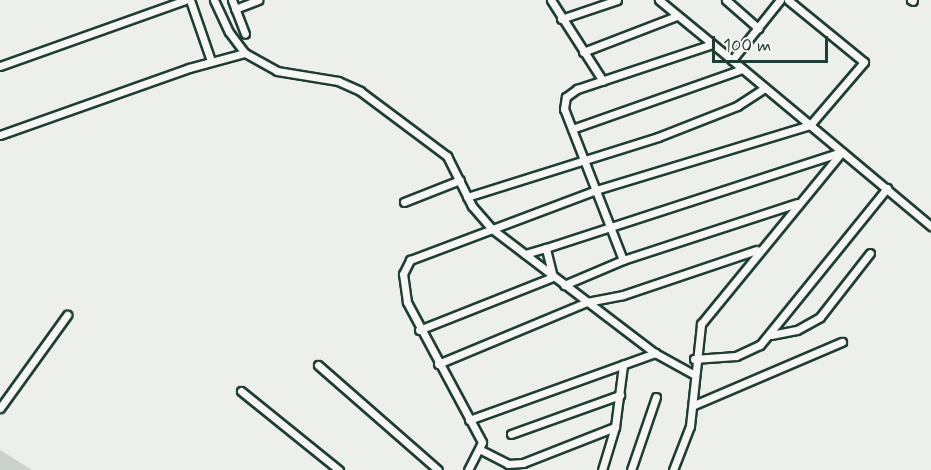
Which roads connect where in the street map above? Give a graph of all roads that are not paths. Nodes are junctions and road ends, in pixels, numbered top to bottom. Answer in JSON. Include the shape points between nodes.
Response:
{"nodes":[{"id":1,"x":185,"y":0,"type":"edge"},
{"id":2,"x":190,"y":0,"type":"edge"},
{"id":3,"x":214,"y":0,"type":"edge"},
{"id":4,"x":232,"y":0,"type":"edge"},
{"id":5,"x":258,"y":0,"type":"edge"},
{"id":6,"x":551,"y":0,"type":"edge"},
{"id":7,"x":617,"y":0,"type":"edge"},
{"id":8,"x":659,"y":0,"type":"edge"},
{"id":9,"x":726,"y":0,"type":"edge"},
{"id":10,"x":780,"y":0,"type":"edge"},
{"id":11,"x":788,"y":0,"type":"edge"},
{"id":12,"x":236,"y":9,"type":"junction"},
{"id":13,"x":677,"y":16,"type":"junction"},
{"id":14,"x":561,"y":19,"type":"junction"},
{"id":15,"x":758,"y":27,"type":"junction"},
{"id":16,"x":245,"y":34,"type":"dead end"},
{"id":17,"x":712,"y":44,"type":"junction"},
{"id":18,"x":583,"y":52,"type":"junction"},
{"id":19,"x":245,"y":53,"type":"junction"},
{"id":20,"x":732,"y":60,"type":"junction"},
{"id":21,"x":211,"y":61,"type":"junction"},
{"id":22,"x":0,"y":66,"type":"edge"},
{"id":23,"x":742,"y":69,"type":"junction"},
{"id":24,"x":603,"y":81,"type":"junction"},
{"id":25,"x":765,"y":87,"type":"junction"},
{"id":26,"x":810,"y":125,"type":"junction"},
{"id":27,"x":572,"y":129,"type":"junction"},
{"id":28,"x":0,"y":135,"type":"edge"},
{"id":29,"x":842,"y":152,"type":"junction"},
{"id":30,"x":584,"y":160,"type":"junction"},
{"id":31,"x":460,"y":180,"type":"junction"},
{"id":32,"x":887,"y":188,"type":"junction"},
{"id":33,"x":596,"y":190,"type":"junction"},
{"id":34,"x":467,"y":196,"type":"junction"},
{"id":35,"x":404,"y":202,"type":"dead end"},
{"id":36,"x":798,"y":203,"type":"junction"},
{"id":37,"x":609,"y":225,"type":"junction"},
{"id":38,"x":931,"y":226,"type":"edge"},
{"id":39,"x":492,"y":229,"type":"junction"},
{"id":40,"x":546,"y":248,"type":"junction"},
{"id":41,"x":759,"y":249,"type":"junction"},
{"id":42,"x":870,"y":253,"type":"dead end"},
{"id":43,"x":525,"y":254,"type":"junction"},
{"id":44,"x":623,"y":260,"type":"junction"},
{"id":45,"x":553,"y":278,"type":"junction"},
{"id":46,"x":564,"y":285,"type":"junction"},
{"id":47,"x":587,"y":302,"type":"junction"},
{"id":48,"x":68,"y":315,"type":"dead end"},
{"id":49,"x":419,"y":330,"type":"junction"},
{"id":50,"x":771,"y":335,"type":"junction"},
{"id":51,"x":842,"y":342,"type":"dead end"},
{"id":52,"x":655,"y":353,"type":"junction"},
{"id":53,"x":694,"y":359,"type":"junction"},
{"id":54,"x":438,"y":364,"type":"junction"},
{"id":55,"x":318,"y":365,"type":"dead end"},
{"id":56,"x":622,"y":365,"type":"junction"},
{"id":57,"x":693,"y":374,"type":"junction"},
{"id":58,"x":241,"y":391,"type":"dead end"},
{"id":59,"x":620,"y":395,"type":"junction"},
{"id":60,"x":656,"y":397,"type":"dead end"},
{"id":61,"x":694,"y":405,"type":"junction"},
{"id":62,"x":0,"y":408,"type":"edge"},
{"id":63,"x":469,"y":420,"type":"junction"},
{"id":64,"x":615,"y":427,"type":"junction"},
{"id":65,"x":511,"y":434,"type":"dead end"},
{"id":66,"x":481,"y":450,"type":"junction"},
{"id":67,"x":339,"y":470,"type":"edge"},
{"id":68,"x":438,"y":470,"type":"edge"},
{"id":69,"x":468,"y":470,"type":"edge"},
{"id":70,"x":602,"y":470,"type":"edge"},
{"id":71,"x":631,"y":470,"type":"edge"},
{"id":72,"x":674,"y":470,"type":"edge"}],
"edges":[{"from":1,"to":22,"type":"street"},
{"from":2,"to":21,"type":"street"},
{"from":3,"to":19,"type":"street","via":[[229,33]]},
{"from":4,"to":12,"type":"street"},
{"from":5,"to":12,"type":"street"},
{"from":6,"to":14,"type":"street"},
{"from":7,"to":14,"type":"street"},
{"from":8,"to":13,"type":"street"},
{"from":9,"to":15,"type":"street"},
{"from":10,"to":15,"type":"street"},
{"from":11,"to":26,"type":"street","via":[[864,62]]},
{"from":12,"to":16,"type":"street"},
{"from":13,"to":17,"type":"street"},
{"from":13,"to":18,"type":"street"},
{"from":14,"to":18,"type":"street"},
{"from":15,"to":20,"type":"street"},
{"from":17,"to":20,"type":"street"},
{"from":17,"to":24,"type":"street"},
{"from":18,"to":24,"type":"street"},
{"from":19,"to":21,"type":"street"},
{"from":19,"to":31,"type":"street","via":[[277,71],[334,81],[360,91],[447,156]]},
{"from":20,"to":23,"type":"street"},
{"from":21,"to":28,"type":"street"},
{"from":23,"to":25,"type":"street"},
{"from":23,"to":27,"type":"street"},
{"from":24,"to":27,"type":"street","via":[[566,97],[564,110]]},
{"from":25,"to":26,"type":"street"},
{"from":25,"to":30,"type":"street","via":[[703,121]]},
{"from":26,"to":29,"type":"street"},
{"from":26,"to":33,"type":"street"},
{"from":27,"to":30,"type":"street"},
{"from":29,"to":32,"type":"street"},
{"from":29,"to":36,"type":"street"},
{"from":29,"to":37,"type":"street"},
{"from":30,"to":33,"type":"street"},
{"from":30,"to":34,"type":"street"},
{"from":31,"to":34,"type":"street"},
{"from":31,"to":35,"type":"street"},
{"from":32,"to":38,"type":"street"},
{"from":32,"to":50,"type":"street"},
{"from":33,"to":37,"type":"street"},
{"from":33,"to":39,"type":"street"},
{"from":34,"to":39,"type":"street"},
{"from":36,"to":41,"type":"street"},
{"from":36,"to":44,"type":"street"},
{"from":37,"to":40,"type":"street"},
{"from":37,"to":44,"type":"street"},
{"from":39,"to":43,"type":"street"},
{"from":39,"to":49,"type":"street","via":[[410,260],[402,286]]},
{"from":40,"to":43,"type":"street"},
{"from":40,"to":45,"type":"street"},
{"from":41,"to":47,"type":"street"},
{"from":41,"to":53,"type":"street","via":[[701,324]]},
{"from":42,"to":50,"type":"street","via":[[820,317],[797,330]]},
{"from":43,"to":45,"type":"street"},
{"from":44,"to":46,"type":"street"},
{"from":45,"to":46,"type":"street"},
{"from":45,"to":49,"type":"street"},
{"from":46,"to":47,"type":"street"},
{"from":47,"to":52,"type":"street"},
{"from":47,"to":54,"type":"street"},
{"from":48,"to":62,"type":"street"},
{"from":49,"to":54,"type":"street"},
{"from":50,"to":53,"type":"street","via":[[736,356]]},
{"from":51,"to":61,"type":"street"},
{"from":52,"to":56,"type":"street"},
{"from":52,"to":57,"type":"street"},
{"from":53,"to":57,"type":"street"},
{"from":54,"to":63,"type":"street"},
{"from":55,"to":68,"type":"street"},
{"from":56,"to":59,"type":"street"},
{"from":56,"to":63,"type":"street"},
{"from":57,"to":61,"type":"street"},
{"from":58,"to":67,"type":"street"},
{"from":59,"to":64,"type":"street"},
{"from":59,"to":65,"type":"street"},
{"from":60,"to":71,"type":"street"},
{"from":61,"to":72,"type":"street"},
{"from":63,"to":66,"type":"street","via":[[482,442]]},
{"from":64,"to":66,"type":"street","via":[[523,463],[495,460]]},
{"from":64,"to":70,"type":"street"},
{"from":66,"to":69,"type":"street"}]}
